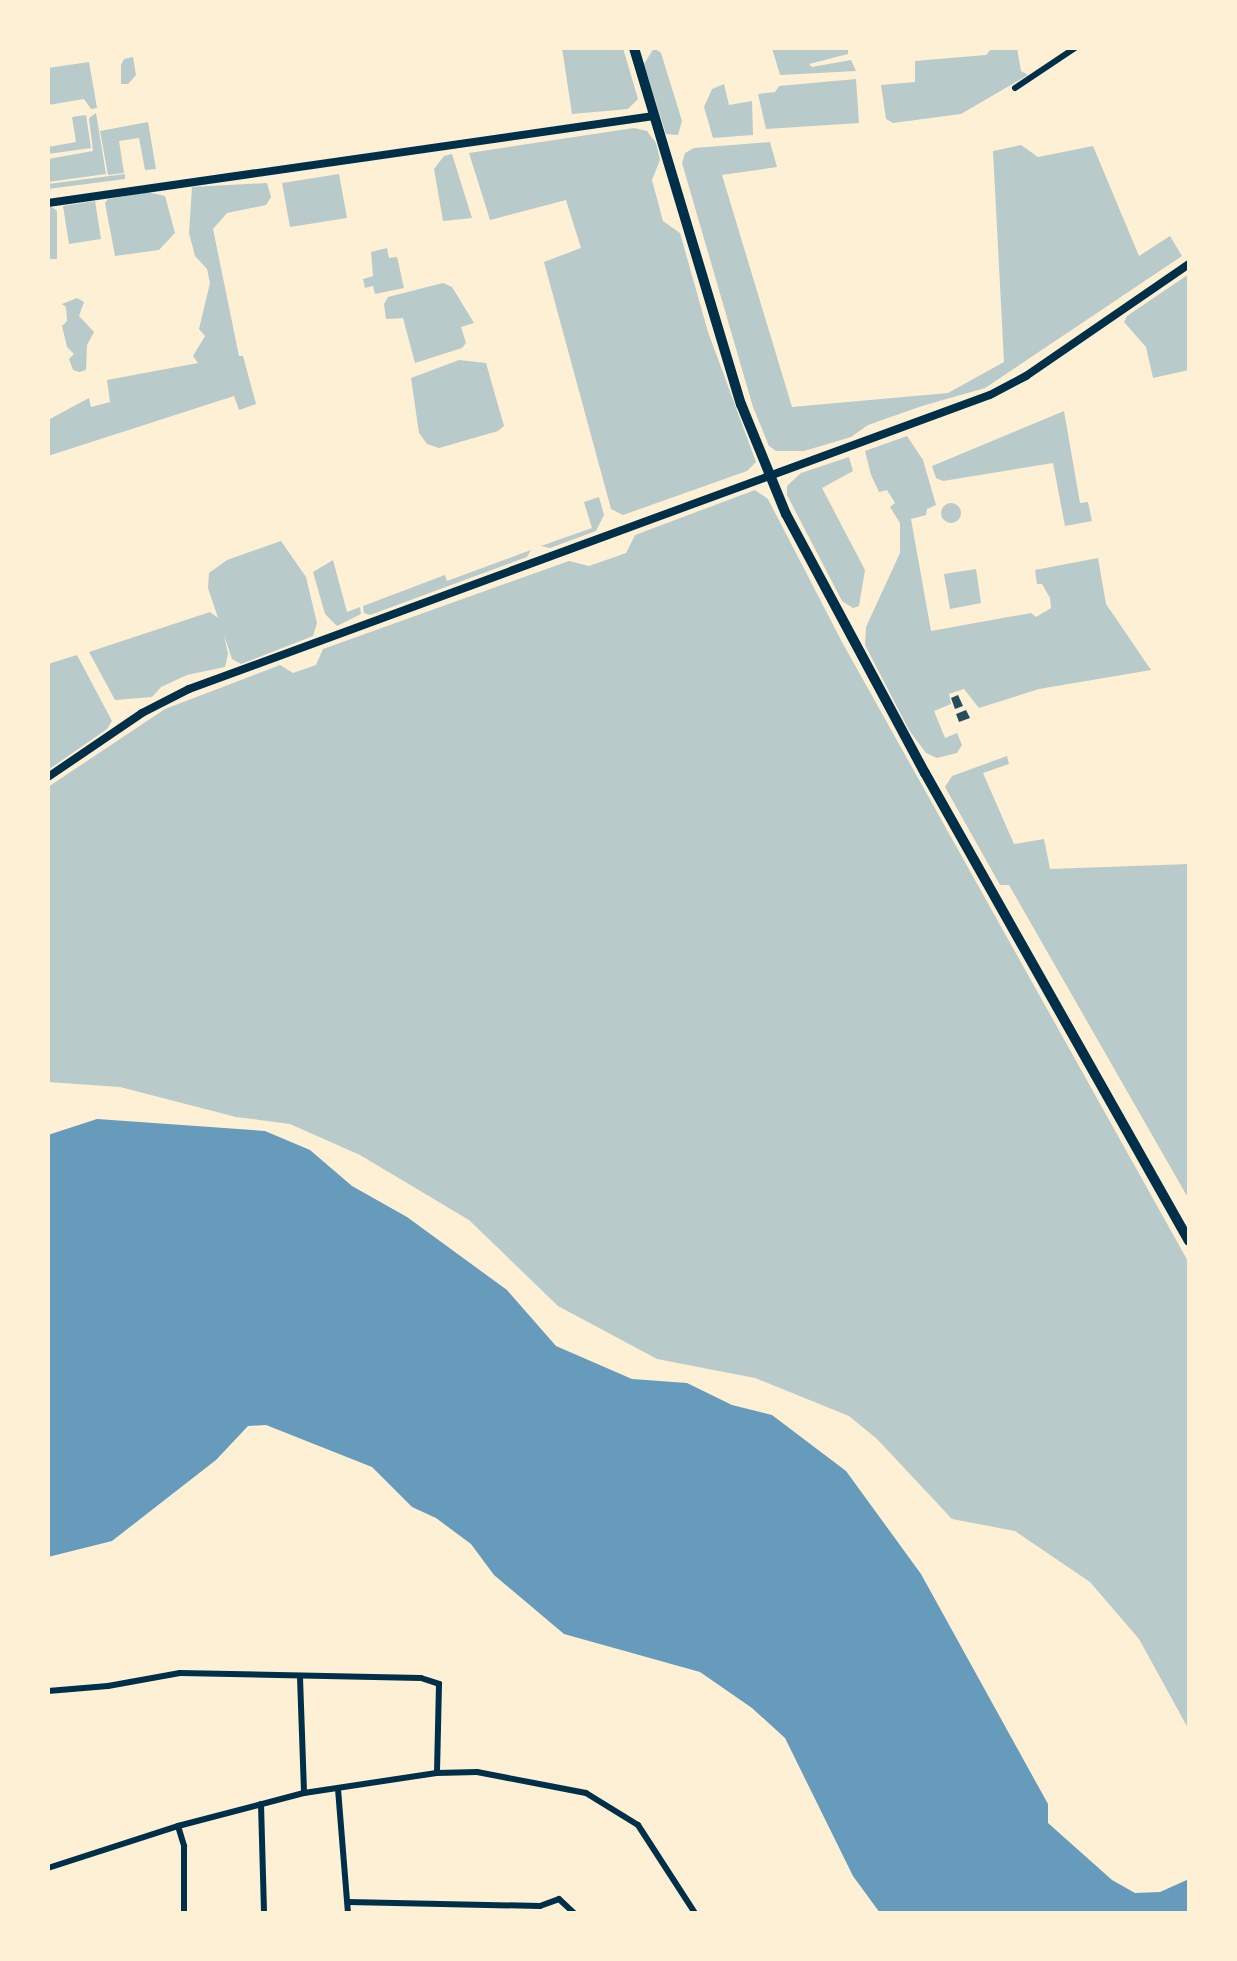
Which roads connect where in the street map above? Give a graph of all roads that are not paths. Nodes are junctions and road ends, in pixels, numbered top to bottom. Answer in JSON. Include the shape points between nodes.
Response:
{"nodes":[{"id":1,"x":634,"y":48,"type":"edge"},
{"id":2,"x":1075,"y":48,"type":"edge"},
{"id":3,"x":1015,"y":88,"type":"dead end"},
{"id":4,"x":654,"y":116,"type":"junction"},
{"id":5,"x":48,"y":203,"type":"edge"},
{"id":6,"x":1189,"y":264,"type":"edge"},
{"id":7,"x":768,"y":474,"type":"junction"},
{"id":8,"x":48,"y":777,"type":"edge"},
{"id":9,"x":1189,"y":1241,"type":"edge"},
{"id":10,"x":300,"y":1677,"type":"junction"},
{"id":11,"x":48,"y":1691,"type":"edge"},
{"id":12,"x":437,"y":1773,"type":"junction"},
{"id":13,"x":338,"y":1790,"type":"junction"},
{"id":14,"x":304,"y":1793,"type":"junction"},
{"id":15,"x":261,"y":1804,"type":"junction"},
{"id":16,"x":178,"y":1826,"type":"junction"},
{"id":17,"x":48,"y":1868,"type":"edge"},
{"id":18,"x":348,"y":1902,"type":"junction"},
{"id":19,"x":523,"y":1904,"type":"junction"},
{"id":20,"x":437,"y":1909,"type":"edge"},
{"id":21,"x":184,"y":1913,"type":"edge"},
{"id":22,"x":264,"y":1913,"type":"edge"},
{"id":23,"x":348,"y":1913,"type":"edge"},
{"id":24,"x":525,"y":1913,"type":"edge"},
{"id":25,"x":574,"y":1913,"type":"edge"},
{"id":26,"x":695,"y":1913,"type":"edge"}],
"edges":[{"from":1,"to":4,"type":"highway"},
{"from":2,"to":3,"type":"street"},
{"from":4,"to":5,"type":"street"},
{"from":4,"to":7,"type":"highway","via":[[730,370]]},
{"from":6,"to":7,"type":"main road","via":[[1026,376],[990,395]]},
{"from":7,"to":8,"type":"main road","via":[[189,689],[142,713]]},
{"from":7,"to":9,"type":"highway","via":[[808,560],[925,774]]},
{"from":10,"to":11,"type":"street","via":[[180,1673],[108,1686]]},
{"from":10,"to":12,"type":"street","via":[[421,1678],[439,1684]]},
{"from":10,"to":14,"type":"street"},
{"from":12,"to":13,"type":"street"},
{"from":12,"to":26,"type":"street","via":[[477,1772],[585,1793],[638,1825]]},
{"from":13,"to":14,"type":"street"},
{"from":13,"to":18,"type":"street"},
{"from":14,"to":15,"type":"street"},
{"from":15,"to":16,"type":"street"},
{"from":15,"to":22,"type":"street"},
{"from":16,"to":17,"type":"street"},
{"from":16,"to":21,"type":"street","via":[[184,1846]]},
{"from":18,"to":20,"type":"street"},
{"from":18,"to":23,"type":"street"},
{"from":19,"to":20,"type":"street"},
{"from":19,"to":24,"type":"street"},
{"from":19,"to":25,"type":"street","via":[[540,1906],[559,1899]]}]}
